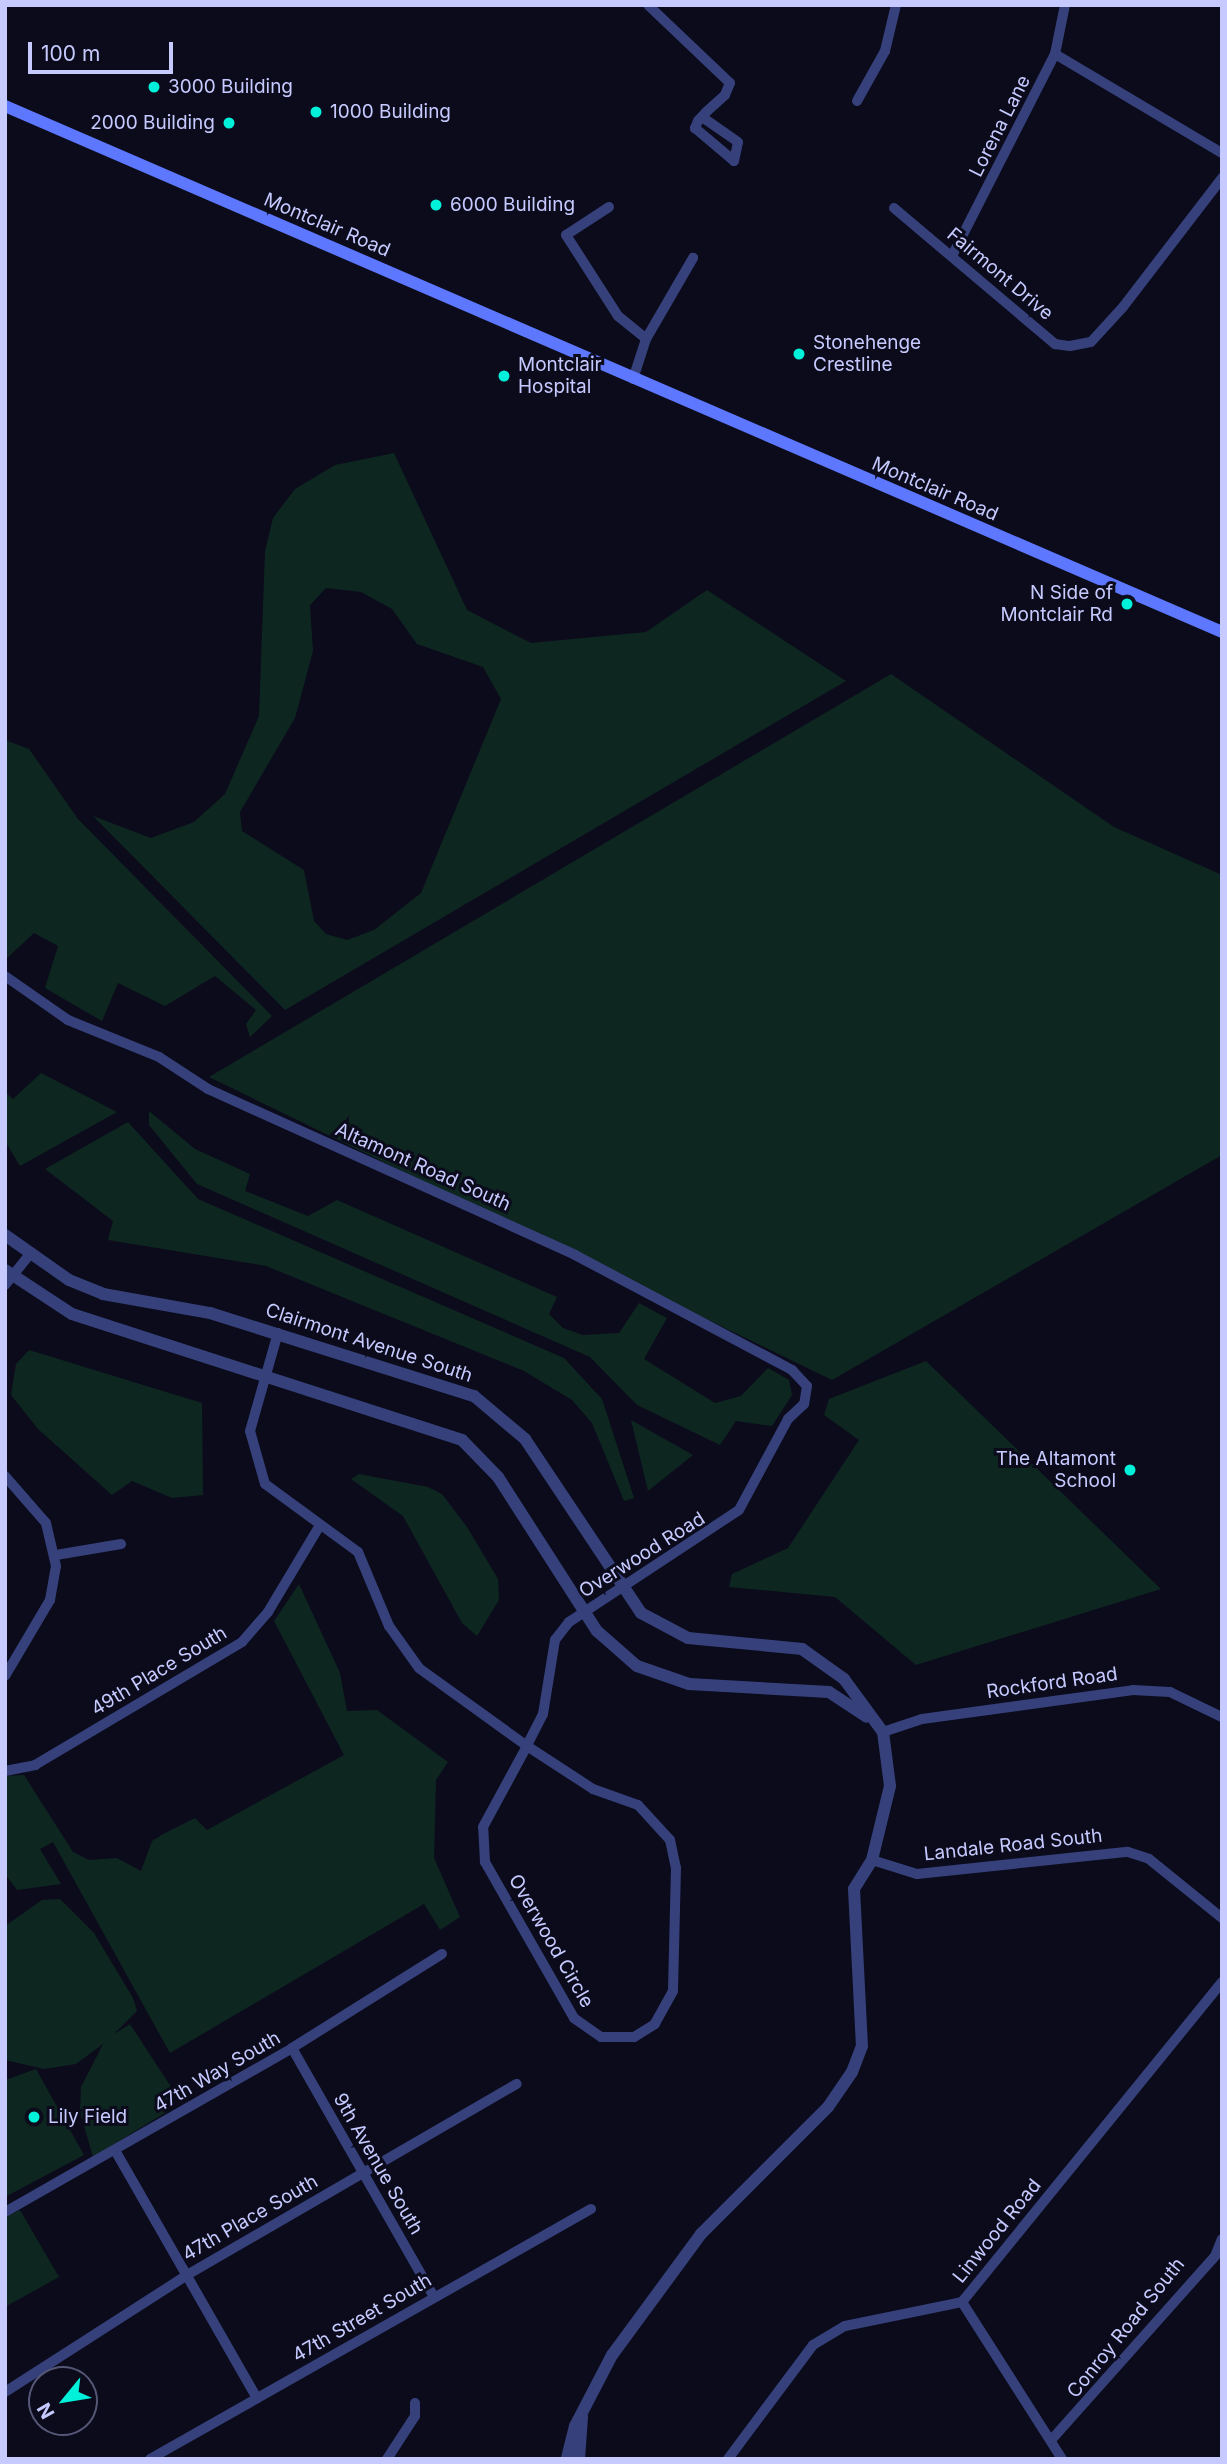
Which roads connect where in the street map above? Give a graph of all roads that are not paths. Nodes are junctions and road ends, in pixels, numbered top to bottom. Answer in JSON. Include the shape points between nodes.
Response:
{"nodes":[{"id":1,"x":648,"y":5,"type":"edge"},
{"id":2,"x":896,"y":5,"type":"edge"},
{"id":3,"x":1065,"y":5,"type":"edge"},
{"id":4,"x":1055,"y":54,"type":"junction"},
{"id":5,"x":857,"y":102,"type":"dead end"},
{"id":6,"x":5,"y":106,"type":"edge"},
{"id":7,"x":702,"y":117,"type":"junction"},
{"id":8,"x":1222,"y":153,"type":"edge"},
{"id":9,"x":1222,"y":178,"type":"edge"},
{"id":10,"x":609,"y":207,"type":"dead end"},
{"id":11,"x":894,"y":208,"type":"dead end"},
{"id":12,"x":952,"y":256,"type":"junction"},
{"id":13,"x":693,"y":258,"type":"dead end"},
{"id":14,"x":646,"y":339,"type":"junction"},
{"id":15,"x":633,"y":379,"type":"junction"},
{"id":16,"x":1222,"y":632,"type":"edge"},
{"id":17,"x":5,"y":976,"type":"edge"},
{"id":18,"x":5,"y":1235,"type":"edge"},
{"id":19,"x":30,"y":1254,"type":"junction"},
{"id":20,"x":8,"y":1277,"type":"edge"},
{"id":21,"x":278,"y":1333,"type":"junction"},
{"id":22,"x":264,"y":1376,"type":"junction"},
{"id":23,"x":804,"y":1404,"type":"joint"},
{"id":24,"x":5,"y":1476,"type":"edge"},
{"id":25,"x":320,"y":1525,"type":"junction"},
{"id":26,"x":121,"y":1545,"type":"dead end"},
{"id":27,"x":56,"y":1555,"type":"junction"},
{"id":28,"x":620,"y":1588,"type":"junction"},
{"id":29,"x":584,"y":1612,"type":"junction"},
{"id":30,"x":5,"y":1676,"type":"edge"},
{"id":31,"x":1222,"y":1717,"type":"edge"},
{"id":32,"x":883,"y":1732,"type":"junction"},
{"id":33,"x":527,"y":1746,"type":"junction"},
{"id":34,"x":5,"y":1771,"type":"edge"},
{"id":35,"x":872,"y":1860,"type":"junction"},
{"id":36,"x":1222,"y":1918,"type":"edge"},
{"id":37,"x":442,"y":1954,"type":"dead end"},
{"id":38,"x":1222,"y":1982,"type":"edge"},
{"id":39,"x":292,"y":2048,"type":"junction"},
{"id":40,"x":517,"y":2084,"type":"dead end"},
{"id":41,"x":116,"y":2152,"type":"junction"},
{"id":42,"x":363,"y":2173,"type":"junction"},
{"id":43,"x":592,"y":2209,"type":"dead end"},
{"id":44,"x":5,"y":2212,"type":"edge"},
{"id":45,"x":1222,"y":2239,"type":"edge"},
{"id":46,"x":1218,"y":2258,"type":"edge"},
{"id":47,"x":187,"y":2275,"type":"junction"},
{"id":48,"x":434,"y":2297,"type":"junction"},
{"id":49,"x":962,"y":2302,"type":"junction"},
{"id":50,"x":5,"y":2392,"type":"edge"},
{"id":51,"x":257,"y":2398,"type":"junction"},
{"id":52,"x":415,"y":2403,"type":"dead end"},
{"id":53,"x":582,"y":2413,"type":"junction"},
{"id":54,"x":1053,"y":2438,"type":"junction"},
{"id":55,"x":150,"y":2459,"type":"edge"},
{"id":56,"x":387,"y":2459,"type":"edge"},
{"id":57,"x":567,"y":2459,"type":"edge"},
{"id":58,"x":579,"y":2459,"type":"edge"},
{"id":59,"x":728,"y":2459,"type":"edge"},
{"id":60,"x":1062,"y":2459,"type":"edge"}],
"edges":[{"from":1,"to":7,"type":"street","via":[[730,83]]},
{"from":2,"to":5,"type":"street","via":[[885,51]]},
{"from":3,"to":4,"type":"street","name":"Lorena Lane"},
{"from":4,"to":8,"type":"street"},
{"from":4,"to":12,"type":"street","name":"Lorena Lane"},
{"from":6,"to":15,"type":"main road","name":"Montclair Road"},
{"from":7,"to":7,"type":"street","via":[[738,142],[734,161],[700,138],[695,128]]},
{"from":9,"to":12,"type":"street","name":"Fairmont Drive","via":[[1091,342],[1055,344]]},
{"from":10,"to":14,"type":"street","via":[[566,235],[618,316]]},
{"from":11,"to":12,"type":"street","name":"Fairmont Drive"},
{"from":13,"to":14,"type":"street"},
{"from":14,"to":15,"type":"street"},
{"from":15,"to":16,"type":"main road","name":"Montclair Road"},
{"from":17,"to":23,"type":"street","name":"Altamont Road South","via":[[82,1027],[151,1053],[208,1089],[575,1255],[675,1307],[792,1370],[807,1386]]},
{"from":18,"to":19,"type":"street","name":"Clairmont Avenue South"},
{"from":19,"to":20,"type":"street"},
{"from":19,"to":21,"type":"street","name":"Clairmont Avenue South","via":[[103,1294]]},
{"from":20,"to":22,"type":"street","via":[[72,1314]]},
{"from":21,"to":22,"type":"street"},
{"from":21,"to":28,"type":"street","name":"Clairmont Avenue South","via":[[448,1385],[497,1411],[533,1450]]},
{"from":22,"to":25,"type":"street","via":[[250,1430],[255,1464],[277,1498]]},
{"from":22,"to":29,"type":"street","via":[[462,1440],[498,1477]]},
{"from":23,"to":28,"type":"street","name":"Overwood Road","via":[[788,1419],[739,1510]]},
{"from":24,"to":27,"type":"street","via":[[41,1513]]},
{"from":25,"to":33,"type":"street","via":[[363,1558],[389,1626],[419,1668]]},
{"from":25,"to":34,"type":"street","name":"49th Place South","via":[[268,1612],[242,1642],[35,1765]]},
{"from":26,"to":27,"type":"street"},
{"from":27,"to":30,"type":"street","via":[[50,1600]]},
{"from":28,"to":29,"type":"street","name":"Overwood Road"},
{"from":28,"to":32,"type":"street","name":"Clairmont Avenue South","via":[[649,1620],[677,1635],[802,1649],[844,1679]]},
{"from":29,"to":32,"type":"street","via":[[615,1650],[662,1678],[829,1692]]},
{"from":29,"to":33,"type":"street","name":"Overwood Road","via":[[555,1640],[545,1706]]},
{"from":31,"to":32,"type":"street","name":"Rockford Road","via":[[1170,1692],[1133,1690],[922,1718]]},
{"from":32,"to":35,"type":"street","name":"Clairmont Avenue South","via":[[890,1786]]},
{"from":33,"to":33,"type":"street","name":"Overwood Circle","via":[[593,1789],[638,1805],[670,1840],[676,1868],[673,1991],[655,2024],[634,2037],[601,2037],[574,2018],[485,1862],[485,1820]]},
{"from":35,"to":36,"type":"street","name":"Landale Road South","via":[[917,1874],[1128,1852],[1149,1859]]},
{"from":35,"to":53,"type":"street","name":"Clairmont Avenue South","via":[[854,1889],[862,2046],[852,2072],[828,2107],[701,2234],[612,2355]]},
{"from":37,"to":39,"type":"street","name":"47th Way South"},
{"from":38,"to":49,"type":"street","name":"Linwood Road"},
{"from":39,"to":41,"type":"street","name":"47th Way South"},
{"from":39,"to":42,"type":"street","name":"9th Avenue South"},
{"from":40,"to":42,"type":"street","name":"47th Place South"},
{"from":41,"to":44,"type":"street","name":"47th Way South"},
{"from":41,"to":47,"type":"street"},
{"from":42,"to":47,"type":"street","name":"47th Place South"},
{"from":42,"to":48,"type":"street","name":"9th Avenue South"},
{"from":43,"to":48,"type":"street","name":"47th Street South"},
{"from":45,"to":46,"type":"street","name":"Conroy Road South"},
{"from":46,"to":54,"type":"street","name":"Conroy Road South"},
{"from":47,"to":50,"type":"street","name":"47th Place South"},
{"from":47,"to":51,"type":"street"},
{"from":48,"to":51,"type":"street","name":"47th Street South"},
{"from":49,"to":54,"type":"street","via":[[1031,2418]]},
{"from":49,"to":59,"type":"street","name":"Linwood Road","via":[[845,2326],[813,2345]]},
{"from":51,"to":55,"type":"street","name":"47th Street South"},
{"from":52,"to":56,"type":"street","via":[[415,2416]]},
{"from":53,"to":57,"type":"street","name":"Clairmont Avenue South"},
{"from":53,"to":58,"type":"street","name":"Clairmont Avenue South"},
{"from":54,"to":60,"type":"street"}]}
